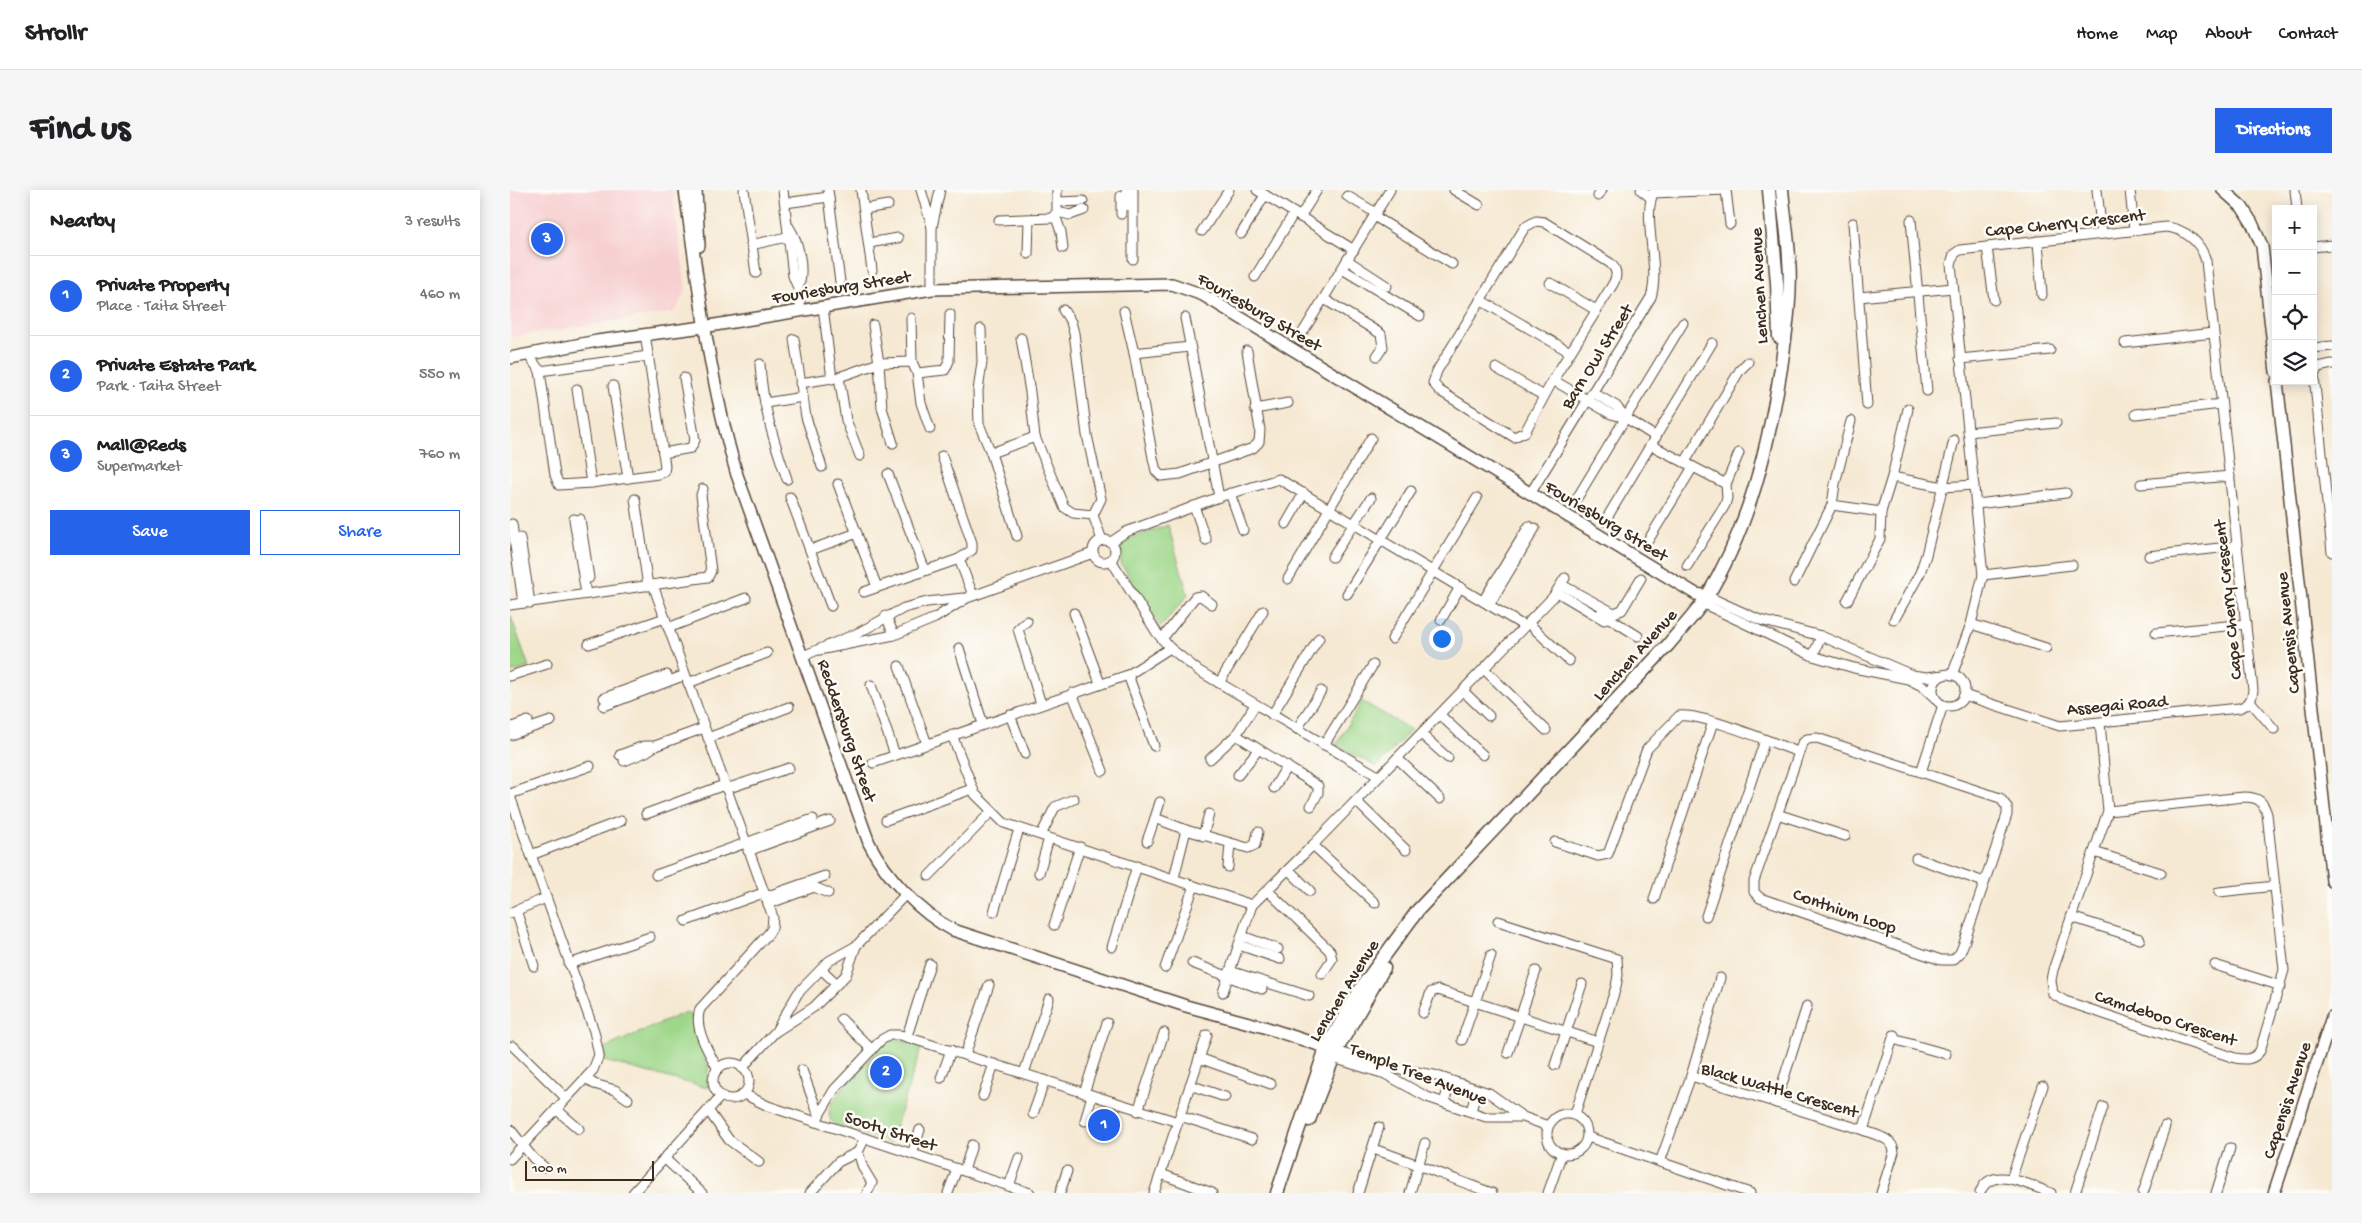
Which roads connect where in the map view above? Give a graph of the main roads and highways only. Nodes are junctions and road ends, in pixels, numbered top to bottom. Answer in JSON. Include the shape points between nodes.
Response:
{"nodes":[{"id":1,"x":1769,"y":190,"type":"edge"},
{"id":2,"x":1782,"y":190,"type":"edge"},
{"id":3,"x":1779,"y":380,"type":"junction"},
{"id":4,"x":1330,"y":1053,"type":"junction"},
{"id":5,"x":1277,"y":1193,"type":"edge"},
{"id":6,"x":1283,"y":1193,"type":"edge"}],
"edges":[{"from":1,"to":3,"type":"main road","name":"Lenchen Avenue","via":[[1779,310]]},
{"from":2,"to":3,"type":"main road","name":"Lenchen Avenue","via":[[1789,282],[1788,322]]},
{"from":3,"to":4,"type":"main road","name":"Lenchen Avenue","via":[[1772,426],[1756,486],[1744,518],[1702,598],[1668,645],[1418,910],[1386,952]]},
{"from":4,"to":5,"type":"main road","name":"Lenchen Avenue"},
{"from":4,"to":6,"type":"main road","name":"Lenchen Avenue"}]}
